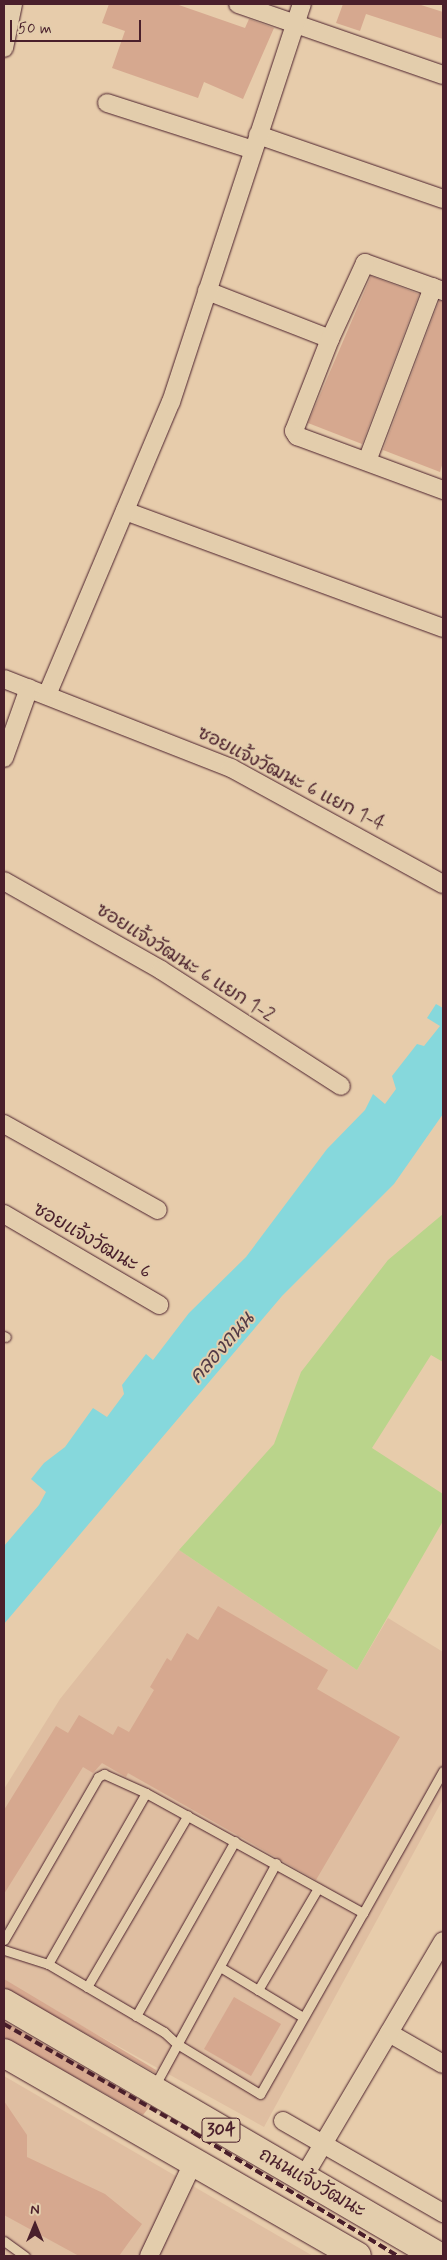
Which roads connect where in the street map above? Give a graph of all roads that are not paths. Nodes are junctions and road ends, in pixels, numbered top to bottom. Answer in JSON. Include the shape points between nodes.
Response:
{"nodes":[{"id":1,"x":13,"y":4,"type":"edge"},
{"id":2,"x":238,"y":4,"type":"edge"},
{"id":3,"x":302,"y":4,"type":"edge"},
{"id":4,"x":295,"y":24,"type":"junction"},
{"id":5,"x":4,"y":48,"type":"edge"},
{"id":6,"x":443,"y":74,"type":"edge"},
{"id":7,"x":107,"y":103,"type":"dead end"},
{"id":8,"x":256,"y":143,"type":"junction"},
{"id":9,"x":443,"y":199,"type":"edge"},
{"id":10,"x":438,"y":289,"type":"edge"},
{"id":11,"x":207,"y":291,"type":"junction"},
{"id":12,"x":330,"y":339,"type":"junction"},
{"id":13,"x":367,"y":461,"type":"junction"},
{"id":14,"x":442,"y":487,"type":"edge"},
{"id":15,"x":125,"y":511,"type":"junction"},
{"id":16,"x":443,"y":628,"type":"edge"},
{"id":17,"x":4,"y":679,"type":"edge"},
{"id":18,"x":29,"y":688,"type":"junction"},
{"id":19,"x":47,"y":695,"type":"junction"},
{"id":20,"x":4,"y":758,"type":"edge"},
{"id":21,"x":4,"y":881,"type":"edge"},
{"id":22,"x":443,"y":884,"type":"edge"},
{"id":23,"x":341,"y":1086,"type":"dead end"},
{"id":24,"x":4,"y":1124,"type":"edge"},
{"id":25,"x":158,"y":1210,"type":"dead end"},
{"id":26,"x":4,"y":1214,"type":"edge"},
{"id":27,"x":159,"y":1305,"type":"dead end"},
{"id":28,"x":443,"y":1772,"type":"edge"},
{"id":29,"x":146,"y":1793,"type":"junction"},
{"id":30,"x":188,"y":1815,"type":"junction"},
{"id":31,"x":235,"y":1841,"type":"junction"},
{"id":32,"x":276,"y":1863,"type":"junction"},
{"id":33,"x":318,"y":1888,"type":"junction"},
{"id":34,"x":363,"y":1913,"type":"junction"},
{"id":35,"x":4,"y":1940,"type":"edge"},
{"id":36,"x":443,"y":1941,"type":"edge"},
{"id":37,"x":4,"y":1950,"type":"edge"},
{"id":38,"x":48,"y":1964,"type":"junction"},
{"id":39,"x":220,"y":1966,"type":"junction"},
{"id":40,"x":87,"y":1987,"type":"junction"},
{"id":41,"x":258,"y":1990,"type":"junction"},
{"id":42,"x":4,"y":2004,"type":"edge"},
{"id":43,"x":136,"y":2016,"type":"junction"},
{"id":44,"x":303,"y":2017,"type":"junction"},
{"id":45,"x":389,"y":2033,"type":"junction"},
{"id":46,"x":177,"y":2044,"type":"junction"},
{"id":47,"x":4,"y":2053,"type":"edge"},
{"id":48,"x":443,"y":2064,"type":"edge"},
{"id":49,"x":152,"y":2090,"type":"junction"},
{"id":50,"x":283,"y":2121,"type":"dead end"},
{"id":51,"x":323,"y":2144,"type":"junction"},
{"id":52,"x":194,"y":2161,"type":"junction"},
{"id":53,"x":304,"y":2178,"type":"junction"},
{"id":54,"x":443,"y":2213,"type":"edge"},
{"id":55,"x":4,"y":2241,"type":"edge"},
{"id":56,"x":25,"y":2256,"type":"edge"},
{"id":57,"x":149,"y":2256,"type":"edge"},
{"id":58,"x":357,"y":2256,"type":"edge"},
{"id":59,"x":438,"y":2256,"type":"edge"}],
"edges":[{"from":1,"to":5,"type":"street"},
{"from":2,"to":4,"type":"street"},
{"from":3,"to":4,"type":"street"},
{"from":4,"to":6,"type":"street"},
{"from":4,"to":8,"type":"street"},
{"from":7,"to":8,"type":"street"},
{"from":8,"to":9,"type":"street"},
{"from":8,"to":11,"type":"street"},
{"from":10,"to":12,"type":"street","via":[[365,263]]},
{"from":10,"to":13,"type":"street"},
{"from":11,"to":12,"type":"street"},
{"from":11,"to":15,"type":"street","via":[[171,402]]},
{"from":12,"to":13,"type":"street","via":[[294,434]]},
{"from":13,"to":14,"type":"street"},
{"from":15,"to":16,"type":"street"},
{"from":15,"to":19,"type":"street"},
{"from":17,"to":18,"type":"street","name":"ซอยแจ้งวัฒนะ 6 แยก 1-4"},
{"from":18,"to":19,"type":"street","name":"ซอยแจ้งวัฒนะ 6 แยก 1-4"},
{"from":18,"to":20,"type":"street"},
{"from":19,"to":22,"type":"street","name":"ซอยแจ้งวัฒนะ 6 แยก 1-4","via":[[231,768]]},
{"from":21,"to":23,"type":"street","name":"ซอยแจ้งวัฒนะ 6 แยก 1-2","via":[[161,970]]},
{"from":24,"to":25,"type":"street"},
{"from":26,"to":27,"type":"street","name":"ซอยแจ้งวัฒนะ 6"},
{"from":28,"to":34,"type":"lane"},
{"from":29,"to":30,"type":"lane"},
{"from":29,"to":35,"type":"lane","via":[[110,1775],[98,1777]]},
{"from":29,"to":38,"type":"lane"},
{"from":30,"to":31,"type":"lane"},
{"from":30,"to":40,"type":"lane"},
{"from":31,"to":32,"type":"lane"},
{"from":31,"to":43,"type":"lane"},
{"from":32,"to":33,"type":"lane"},
{"from":32,"to":39,"type":"lane"},
{"from":33,"to":34,"type":"lane"},
{"from":33,"to":41,"type":"lane"},
{"from":34,"to":44,"type":"lane"},
{"from":36,"to":45,"type":"street"},
{"from":37,"to":38,"type":"lane"},
{"from":38,"to":40,"type":"lane"},
{"from":39,"to":41,"type":"lane"},
{"from":39,"to":46,"type":"lane"},
{"from":40,"to":43,"type":"lane"},
{"from":41,"to":44,"type":"lane"},
{"from":42,"to":49,"type":"main road","name":"ถนนแจ้งวัฒนะ","number":"304"},
{"from":43,"to":46,"type":"lane"},
{"from":44,"to":46,"type":"lane","via":[[260,2094]]},
{"from":45,"to":48,"type":"street"},
{"from":45,"to":51,"type":"street"},
{"from":46,"to":49,"type":"lane"},
{"from":47,"to":52,"type":"main road","number":"304"},
{"from":49,"to":53,"type":"main road","name":"ถนนแจ้งวัฒนะ","number":"304"},
{"from":50,"to":51,"type":"street"},
{"from":51,"to":53,"type":"street"},
{"from":51,"to":54,"type":"street"},
{"from":52,"to":57,"type":"street"},
{"from":52,"to":58,"type":"main road","number":"304"},
{"from":53,"to":59,"type":"main road","name":"ถนนแจ้งวัฒนะ","number":"304"},
{"from":55,"to":56,"type":"lane"}]}
